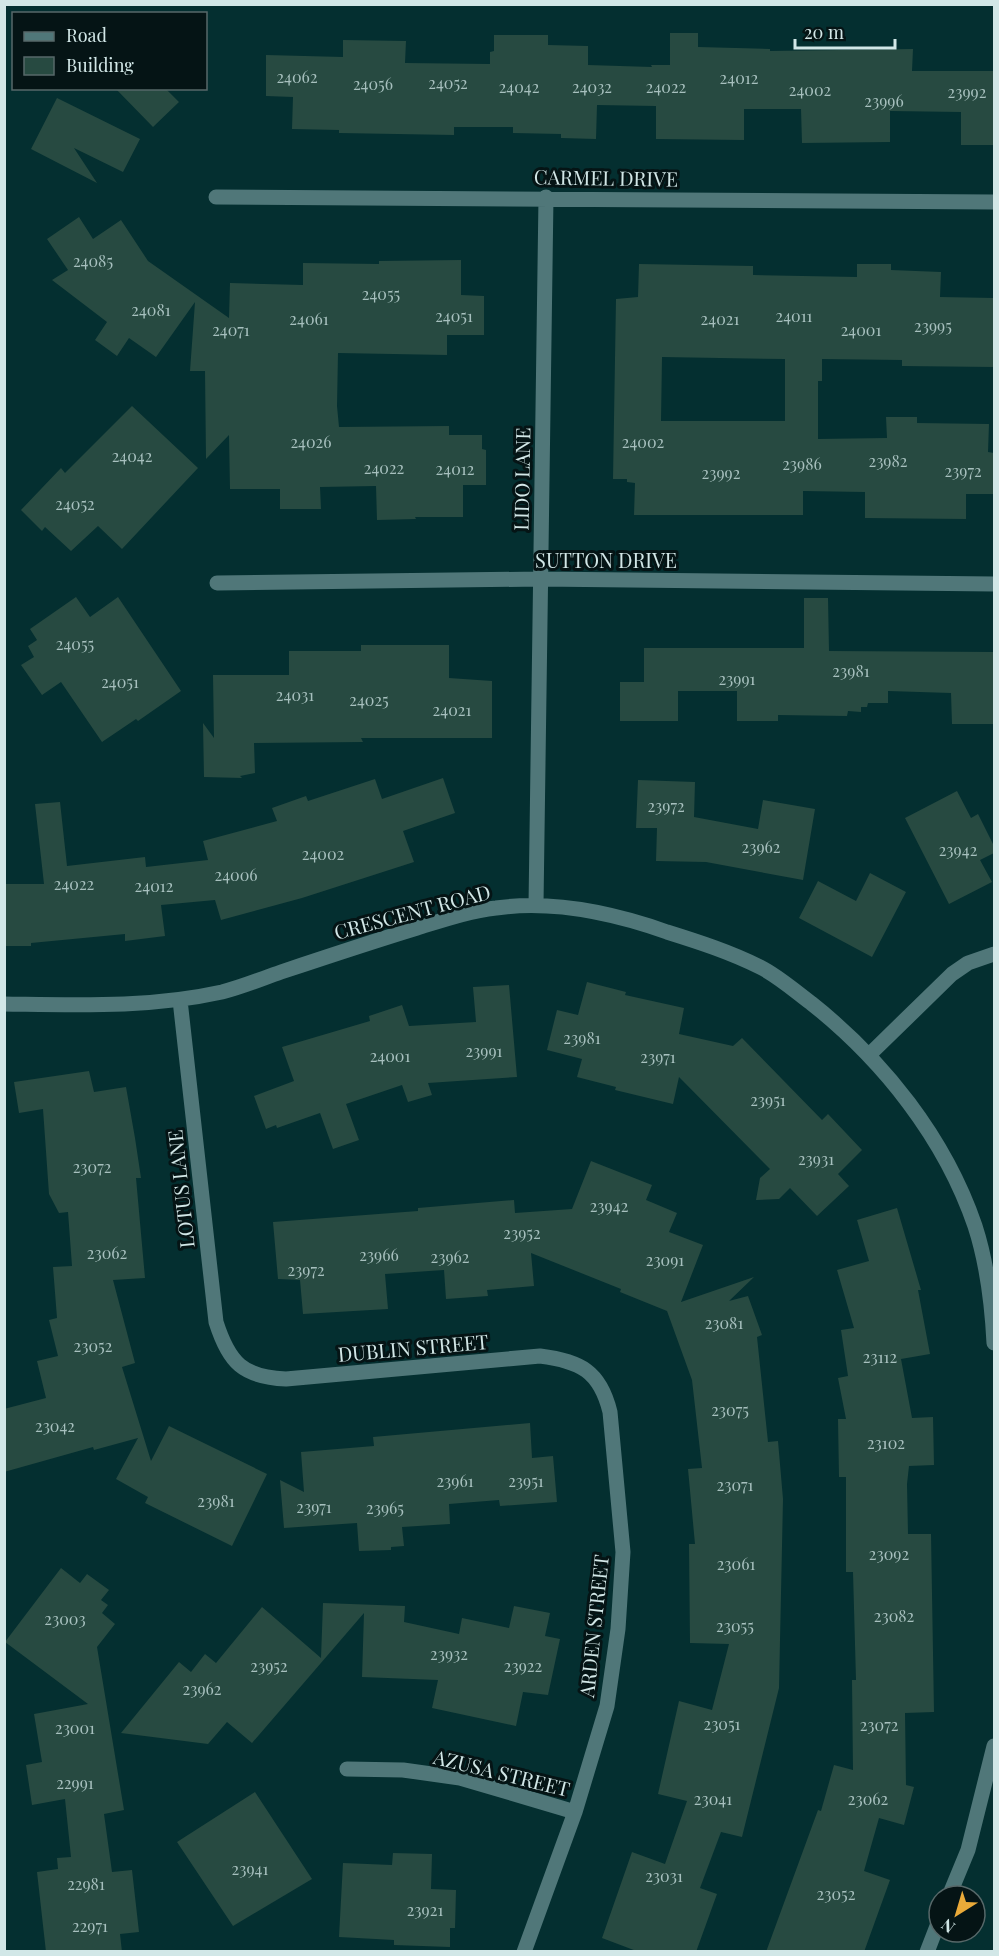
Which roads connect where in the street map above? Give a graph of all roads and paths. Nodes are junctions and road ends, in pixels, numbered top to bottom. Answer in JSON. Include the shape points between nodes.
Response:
{"nodes":[{"id":1,"x":216,"y":197,"type":"dead end"},
{"id":2,"x":546,"y":197,"type":"junction"},
{"id":3,"x":994,"y":202,"type":"edge"},
{"id":4,"x":540,"y":579,"type":"junction"},
{"id":5,"x":217,"y":583,"type":"dead end"},
{"id":6,"x":994,"y":584,"type":"edge"},
{"id":7,"x":536,"y":905,"type":"junction"},
{"id":8,"x":994,"y":954,"type":"edge"},
{"id":9,"x":180,"y":1000,"type":"junction"},
{"id":10,"x":4,"y":1004,"type":"edge"},
{"id":11,"x":868,"y":1055,"type":"junction"},
{"id":12,"x":994,"y":1340,"type":"edge"},
{"id":13,"x":241,"y":1367,"type":"joint"},
{"id":14,"x":589,"y":1371,"type":"joint"},
{"id":15,"x":994,"y":1746,"type":"edge"},
{"id":16,"x":347,"y":1769,"type":"dead end"},
{"id":17,"x":575,"y":1812,"type":"junction"},
{"id":18,"x":954,"y":1884,"type":"edge"},
{"id":19,"x":524,"y":1952,"type":"edge"}],
"edges":[{"from":1,"to":2,"type":"street","name":"CARMEL DRIVE"},
{"from":2,"to":3,"type":"street","name":"CARMEL DRIVE"},
{"from":2,"to":4,"type":"street","name":"LIDO LANE"},
{"from":4,"to":5,"type":"street","name":"SUTTON DRIVE"},
{"from":4,"to":6,"type":"street","name":"SUTTON DRIVE"},
{"from":4,"to":7,"type":"street","name":"LIDO LANE"},
{"from":7,"to":9,"type":"street","name":"CRESCENT ROAD","via":[[457,916],[225,991]]},
{"from":7,"to":11,"type":"street","name":"CRESCENT ROAD","via":[[597,912],[649,925],[763,968],[837,1024]]},
{"from":8,"to":11,"type":"street","via":[[968,963],[952,974]]},
{"from":9,"to":10,"type":"street","name":"CRESCENT ROAD","via":[[120,1006]]},
{"from":9,"to":13,"type":"street","name":"LOTUS LANE","via":[[216,1322],[224,1347]]},
{"from":11,"to":12,"type":"street","name":"CRESCENT ROAD","via":[[921,1118],[957,1184],[975,1226],[986,1271]]},
{"from":13,"to":14,"type":"street","name":"DUBLIN STREET","via":[[262,1378],[286,1379],[540,1356],[567,1359]]},
{"from":14,"to":17,"type":"street","name":"ARDEN STREET","via":[[605,1391],[610,1412],[623,1552],[607,1706]]},
{"from":15,"to":18,"type":"street","via":[[968,1850]]},
{"from":16,"to":17,"type":"street","name":"AZUSA STREET","via":[[403,1770],[460,1778]]},
{"from":17,"to":19,"type":"street","name":"ARDEN STREET"}]}
